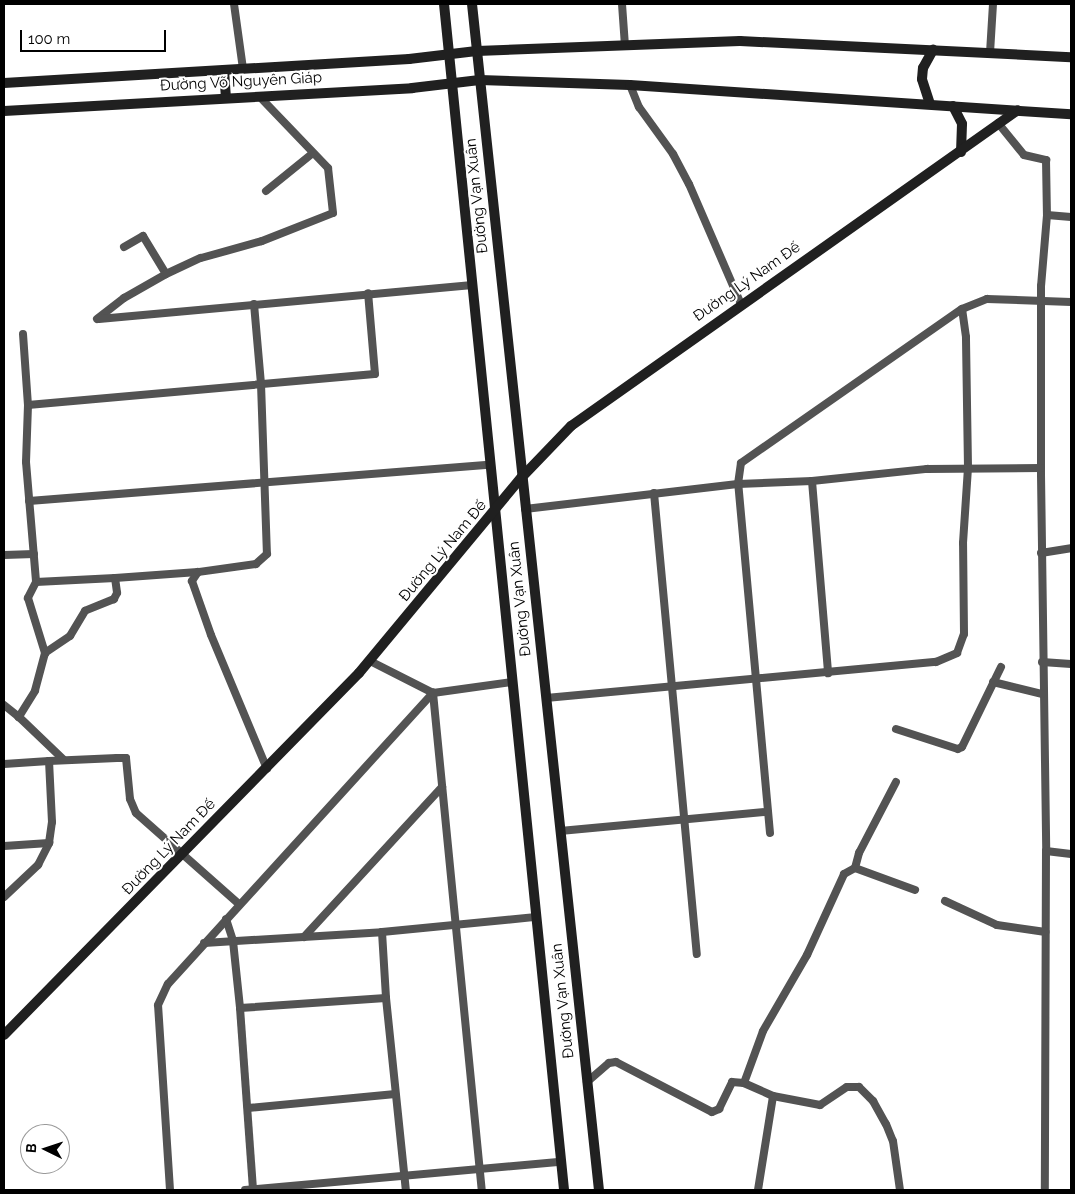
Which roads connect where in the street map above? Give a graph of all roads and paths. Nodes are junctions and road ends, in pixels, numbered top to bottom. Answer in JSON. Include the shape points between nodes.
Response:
{"nodes":[{"id":1,"x":234,"y":4,"type":"edge"},
{"id":2,"x":444,"y":4,"type":"edge"},
{"id":3,"x":472,"y":4,"type":"edge"},
{"id":4,"x":622,"y":4,"type":"edge"},
{"id":5,"x":993,"y":4,"type":"edge"},
{"id":6,"x":625,"y":46,"type":"junction"},
{"id":7,"x":933,"y":50,"type":"junction"},
{"id":8,"x":477,"y":51,"type":"junction"},
{"id":9,"x":990,"y":53,"type":"junction"},
{"id":10,"x":449,"y":54,"type":"junction"},
{"id":11,"x":1071,"y":57,"type":"edge"},
{"id":12,"x":243,"y":69,"type":"junction"},
{"id":13,"x":224,"y":70,"type":"junction"},
{"id":14,"x":480,"y":80,"type":"junction"},
{"id":15,"x":4,"y":83,"type":"edge"},
{"id":16,"x":452,"y":84,"type":"junction"},
{"id":17,"x":630,"y":85,"type":"junction"},
{"id":18,"x":260,"y":97,"type":"junction"},
{"id":19,"x":226,"y":98,"type":"junction"},
{"id":20,"x":930,"y":104,"type":"junction"},
{"id":21,"x":953,"y":106,"type":"junction"},
{"id":22,"x":1018,"y":110,"type":"junction"},
{"id":23,"x":4,"y":111,"type":"edge"},
{"id":24,"x":1071,"y":114,"type":"edge"},
{"id":25,"x":998,"y":122,"type":"junction"},
{"id":26,"x":961,"y":152,"type":"junction"},
{"id":27,"x":313,"y":153,"type":"junction"},
{"id":28,"x":266,"y":191,"type":"dead end"},
{"id":29,"x":1047,"y":215,"type":"junction"},
{"id":30,"x":1071,"y":217,"type":"edge"},
{"id":31,"x":124,"y":247,"type":"dead end"},
{"id":32,"x":166,"y":274,"type":"junction"},
{"id":33,"x":472,"y":285,"type":"junction"},
{"id":34,"x":368,"y":293,"type":"junction"},
{"id":35,"x":1041,"y":300,"type":"junction"},
{"id":36,"x":1071,"y":302,"type":"edge"},
{"id":37,"x":254,"y":304,"type":"junction"},
{"id":38,"x":741,"y":304,"type":"junction"},
{"id":39,"x":962,"y":309,"type":"junction"},
{"id":40,"x":23,"y":334,"type":"dead end"},
{"id":41,"x":261,"y":384,"type":"junction"},
{"id":42,"x":28,"y":406,"type":"junction"},
{"id":43,"x":489,"y":465,"type":"junction"},
{"id":44,"x":968,"y":467,"type":"junction"},
{"id":45,"x":1041,"y":468,"type":"junction"},
{"id":46,"x":522,"y":477,"type":"junction"},
{"id":47,"x":264,"y":481,"type":"junction"},
{"id":48,"x":812,"y":481,"type":"junction"},
{"id":49,"x":738,"y":484,"type":"junction"},
{"id":50,"x":654,"y":493,"type":"junction"},
{"id":51,"x":29,"y":500,"type":"junction"},
{"id":52,"x":525,"y":509,"type":"junction"},
{"id":53,"x":494,"y":513,"type":"junction"},
{"id":54,"x":1071,"y":548,"type":"edge"},
{"id":55,"x":1041,"y":553,"type":"junction"},
{"id":56,"x":34,"y":554,"type":"junction"},
{"id":57,"x":4,"y":555,"type":"edge"},
{"id":58,"x":198,"y":572,"type":"junction"},
{"id":59,"x":115,"y":578,"type":"junction"},
{"id":60,"x":36,"y":582,"type":"junction"},
{"id":61,"x":45,"y":653,"type":"junction"},
{"id":62,"x":370,"y":661,"type":"junction"},
{"id":63,"x":1042,"y":662,"type":"junction"},
{"id":64,"x":1071,"y":664,"type":"edge"},
{"id":65,"x":1001,"y":667,"type":"dead end"},
{"id":66,"x":828,"y":673,"type":"junction"},
{"id":67,"x":756,"y":680,"type":"junction"},
{"id":68,"x":512,"y":682,"type":"junction"},
{"id":69,"x":993,"y":682,"type":"junction"},
{"id":70,"x":670,"y":685,"type":"junction"},
{"id":71,"x":433,"y":693,"type":"junction"},
{"id":72,"x":1042,"y":694,"type":"junction"},
{"id":73,"x":546,"y":698,"type":"junction"},
{"id":74,"x":4,"y":705,"type":"edge"},
{"id":75,"x":19,"y":717,"type":"junction"},
{"id":76,"x":896,"y":729,"type":"dead end"},
{"id":77,"x":64,"y":760,"type":"junction"},
{"id":78,"x":49,"y":761,"type":"junction"},
{"id":79,"x":4,"y":764,"type":"edge"},
{"id":80,"x":267,"y":769,"type":"junction"},
{"id":81,"x":896,"y":782,"type":"dead end"},
{"id":82,"x":442,"y":787,"type":"junction"},
{"id":83,"x":766,"y":812,"type":"junction"},
{"id":84,"x":684,"y":819,"type":"junction"},
{"id":85,"x":560,"y":831,"type":"junction"},
{"id":86,"x":770,"y":833,"type":"dead end"},
{"id":87,"x":49,"y":843,"type":"junction"},
{"id":88,"x":4,"y":846,"type":"edge"},
{"id":89,"x":1046,"y":851,"type":"junction"},
{"id":90,"x":183,"y":854,"type":"junction"},
{"id":91,"x":1071,"y":854,"type":"edge"},
{"id":92,"x":855,"y":868,"type":"junction"},
{"id":93,"x":915,"y":890,"type":"dead end"},
{"id":94,"x":4,"y":897,"type":"edge"},
{"id":95,"x":944,"y":901,"type":"dead end"},
{"id":96,"x":239,"y":904,"type":"junction"},
{"id":97,"x":536,"y":917,"type":"junction"},
{"id":98,"x":226,"y":919,"type":"junction"},
{"id":99,"x":455,"y":926,"type":"junction"},
{"id":100,"x":382,"y":932,"type":"junction"},
{"id":101,"x":1045,"y":932,"type":"junction"},
{"id":102,"x":304,"y":937,"type":"junction"},
{"id":103,"x":233,"y":941,"type":"junction"},
{"id":104,"x":204,"y":943,"type":"junction"},
{"id":105,"x":697,"y":954,"type":"dead end"},
{"id":106,"x":386,"y":998,"type":"junction"},
{"id":107,"x":240,"y":1008,"type":"junction"},
{"id":108,"x":4,"y":1035,"type":"edge"},
{"id":109,"x":587,"y":1082,"type":"junction"},
{"id":110,"x":744,"y":1083,"type":"junction"},
{"id":111,"x":395,"y":1094,"type":"junction"},
{"id":112,"x":773,"y":1096,"type":"junction"},
{"id":113,"x":248,"y":1108,"type":"junction"},
{"id":114,"x":561,"y":1162,"type":"junction"},
{"id":115,"x":480,"y":1170,"type":"junction"},
{"id":116,"x":405,"y":1176,"type":"junction"},
{"id":117,"x":170,"y":1190,"type":"edge"},
{"id":118,"x":250,"y":1190,"type":"edge"},
{"id":119,"x":406,"y":1190,"type":"edge"},
{"id":120,"x":482,"y":1190,"type":"edge"},
{"id":121,"x":564,"y":1190,"type":"edge"},
{"id":122,"x":599,"y":1190,"type":"edge"},
{"id":123,"x":758,"y":1190,"type":"edge"},
{"id":124,"x":900,"y":1190,"type":"edge"},
{"id":125,"x":1045,"y":1190,"type":"edge"}],
"edges":[{"from":1,"to":12,"type":"street"},
{"from":2,"to":10,"type":"main road","name":"Đường Vạn Xuân"},
{"from":3,"to":8,"type":"main road","name":"Đường Vạn Xuân"},
{"from":4,"to":6,"type":"street"},
{"from":5,"to":9,"type":"street"},
{"from":6,"to":7,"type":"main road","name":"Đường Võ Nguyên Giáp","via":[[740,41]]},
{"from":6,"to":8,"type":"main road","name":"Đường Võ Nguyên Giáp"},
{"from":7,"to":9,"type":"main road","name":"Đường Võ Nguyên Giáp"},
{"from":7,"to":20,"type":"main road","via":[[922,68]]},
{"from":8,"to":10,"type":"main road","name":"Đường Võ Nguyên Giáp"},
{"from":8,"to":14,"type":"main road","name":"Đường Vạn Xuân"},
{"from":9,"to":11,"type":"main road","name":"Đường Võ Nguyên Giáp"},
{"from":10,"to":12,"type":"main road","name":"Đường Võ Nguyên Giáp"},
{"from":10,"to":16,"type":"main road","name":"Đường Vạn Xuân"},
{"from":12,"to":13,"type":"main road","name":"Đường Võ Nguyên Giáp"},
{"from":13,"to":15,"type":"main road","name":"Đường Võ Nguyên Giáp"},
{"from":13,"to":19,"type":"main road"},
{"from":14,"to":16,"type":"main road","name":"Đường Võ Nguyên Giáp"},
{"from":14,"to":17,"type":"main road","name":"Đường Võ Nguyên Giáp"},
{"from":14,"to":46,"type":"main road","name":"Đường Vạn Xuân"},
{"from":16,"to":18,"type":"main road","name":"Đường Võ Nguyên Giáp"},
{"from":16,"to":33,"type":"main road","name":"Đường Vạn Xuân"},
{"from":17,"to":20,"type":"main road","name":"Đường Võ Nguyên Giáp"},
{"from":17,"to":38,"type":"street","via":[[639,107],[673,154],[689,184]]},
{"from":18,"to":19,"type":"main road","name":"Đường Võ Nguyên Giáp"},
{"from":18,"to":27,"type":"street"},
{"from":19,"to":23,"type":"main road","name":"Đường Võ Nguyên Giáp"},
{"from":20,"to":21,"type":"main road","name":"Đường Võ Nguyên Giáp"},
{"from":21,"to":22,"type":"main road","name":"Đường Võ Nguyên Giáp"},
{"from":21,"to":26,"type":"main road","via":[[962,124]]},
{"from":22,"to":24,"type":"main road","name":"Đường Võ Nguyên Giáp"},
{"from":22,"to":25,"type":"main road","name":"Đường Lý Nam Đế"},
{"from":25,"to":26,"type":"main road","name":"Đường Lý Nam Đế"},
{"from":25,"to":29,"type":"street","via":[[1024,154],[1046,160]]},
{"from":26,"to":38,"type":"main road","name":"Đường Lý Nam Đế"},
{"from":27,"to":28,"type":"street"},
{"from":27,"to":32,"type":"street","via":[[328,168],[333,213]]},
{"from":29,"to":30,"type":"street"},
{"from":29,"to":35,"type":"street"},
{"from":31,"to":32,"type":"street","via":[[143,236]]},
{"from":32,"to":37,"type":"street","via":[[124,298],[97,319]]},
{"from":33,"to":34,"type":"street"},
{"from":33,"to":43,"type":"main road","name":"Đường Vạn Xuân"},
{"from":34,"to":37,"type":"street"},
{"from":34,"to":41,"type":"street","via":[[375,374]]},
{"from":35,"to":36,"type":"street"},
{"from":35,"to":39,"type":"street","via":[[987,299]]},
{"from":35,"to":45,"type":"street"},
{"from":37,"to":41,"type":"street"},
{"from":38,"to":46,"type":"main road","name":"Đường Lý Nam Đế","via":[[571,426]]},
{"from":39,"to":44,"type":"street","via":[[966,336]]},
{"from":39,"to":49,"type":"street","via":[[741,463]]},
{"from":40,"to":42,"type":"street"},
{"from":41,"to":42,"type":"street"},
{"from":41,"to":47,"type":"street"},
{"from":42,"to":51,"type":"street","via":[[26,462]]},
{"from":43,"to":47,"type":"street"},
{"from":43,"to":53,"type":"main road","name":"Đường Vạn Xuân"},
{"from":44,"to":45,"type":"street"},
{"from":44,"to":48,"type":"street"},
{"from":44,"to":66,"type":"street","via":[[963,543],[964,634],[957,654],[936,662]]},
{"from":45,"to":55,"type":"street"},
{"from":46,"to":52,"type":"main road","name":"Đường Vạn Xuân"},
{"from":46,"to":53,"type":"main road","name":"Đường Lý Nam Đế"},
{"from":47,"to":51,"type":"street"},
{"from":47,"to":58,"type":"street","via":[[268,548],[265,558],[256,564]]},
{"from":48,"to":49,"type":"street"},
{"from":48,"to":66,"type":"street"},
{"from":49,"to":50,"type":"street"},
{"from":49,"to":67,"type":"street"},
{"from":50,"to":52,"type":"street"},
{"from":50,"to":70,"type":"street"},
{"from":51,"to":56,"type":"street"},
{"from":52,"to":73,"type":"main road","name":"Đường Vạn Xuân"},
{"from":53,"to":62,"type":"main road","name":"Đường Lý Nam Đế"},
{"from":53,"to":68,"type":"main road","name":"Đường Vạn Xuân"},
{"from":54,"to":55,"type":"street"},
{"from":55,"to":63,"type":"street"},
{"from":56,"to":57,"type":"street"},
{"from":56,"to":60,"type":"street"},
{"from":58,"to":59,"type":"street"},
{"from":58,"to":80,"type":"street","via":[[192,581]]},
{"from":59,"to":60,"type":"street"},
{"from":59,"to":61,"type":"street","via":[[116,598],[85,611],[70,636]]},
{"from":60,"to":61,"type":"street","via":[[28,598]]},
{"from":61,"to":75,"type":"street","via":[[36,691]]},
{"from":62,"to":71,"type":"street"},
{"from":62,"to":80,"type":"main road","name":"Đường Lý Nam Đế"},
{"from":63,"to":64,"type":"street"},
{"from":63,"to":72,"type":"street"},
{"from":65,"to":69,"type":"street"},
{"from":66,"to":67,"type":"street"},
{"from":67,"to":70,"type":"street"},
{"from":67,"to":83,"type":"street"},
{"from":68,"to":71,"type":"street"},
{"from":68,"to":97,"type":"main road","name":"Đường Vạn Xuân"},
{"from":69,"to":72,"type":"street"},
{"from":69,"to":76,"type":"street","via":[[963,745],[958,749]]},
{"from":70,"to":73,"type":"street"},
{"from":70,"to":84,"type":"street"},
{"from":71,"to":82,"type":"street"},
{"from":71,"to":96,"type":"street"},
{"from":72,"to":89,"type":"street"},
{"from":73,"to":85,"type":"main road","name":"Đường Vạn Xuân"},
{"from":74,"to":75,"type":"street"},
{"from":75,"to":77,"type":"street"},
{"from":77,"to":78,"type":"street"},
{"from":77,"to":90,"type":"street","via":[[126,758],[132,807]]},
{"from":78,"to":79,"type":"street"},
{"from":78,"to":87,"type":"street","via":[[52,822]]},
{"from":80,"to":90,"type":"main road","name":"Đường Lý Nam Đế"},
{"from":81,"to":92,"type":"street"},
{"from":82,"to":99,"type":"street"},
{"from":82,"to":102,"type":"street"},
{"from":83,"to":84,"type":"street"},
{"from":83,"to":86,"type":"street"},
{"from":84,"to":85,"type":"street"},
{"from":84,"to":105,"type":"street"},
{"from":85,"to":109,"type":"main road","name":"Đường Vạn Xuân"},
{"from":87,"to":88,"type":"street"},
{"from":87,"to":94,"type":"street","via":[[38,865]]},
{"from":89,"to":91,"type":"street"},
{"from":89,"to":101,"type":"street"},
{"from":90,"to":96,"type":"street"},
{"from":90,"to":108,"type":"main road","name":"Đường Lý Nam Đế"},
{"from":92,"to":93,"type":"street"},
{"from":92,"to":110,"type":"street","via":[[844,874],[807,955],[763,1031]]},
{"from":95,"to":101,"type":"street","via":[[997,925]]},
{"from":96,"to":98,"type":"street"},
{"from":97,"to":99,"type":"street"},
{"from":97,"to":114,"type":"main road","name":"Đường Vạn Xuân"},
{"from":98,"to":103,"type":"street"},
{"from":98,"to":104,"type":"street"},
{"from":99,"to":100,"type":"street"},
{"from":99,"to":115,"type":"street"},
{"from":100,"to":102,"type":"street"},
{"from":100,"to":106,"type":"street"},
{"from":101,"to":125,"type":"street"},
{"from":102,"to":103,"type":"street"},
{"from":103,"to":104,"type":"street"},
{"from":103,"to":107,"type":"street"},
{"from":104,"to":117,"type":"street","via":[[168,984],[158,1005]]},
{"from":106,"to":107,"type":"street"},
{"from":106,"to":111,"type":"street"},
{"from":107,"to":113,"type":"street"},
{"from":109,"to":110,"type":"street","via":[[609,1063],[616,1062],[712,1112],[719,1109],[732,1082]]},
{"from":109,"to":122,"type":"main road","name":"Đường Vạn Xuân"},
{"from":110,"to":112,"type":"street"},
{"from":111,"to":113,"type":"street"},
{"from":111,"to":116,"type":"street"},
{"from":112,"to":123,"type":"street"},
{"from":112,"to":124,"type":"street","via":[[820,1105],[847,1087],[859,1087],[873,1101],[893,1141]]},
{"from":113,"to":118,"type":"street"},
{"from":114,"to":115,"type":"street"},
{"from":114,"to":121,"type":"main road","name":"Đường Vạn Xuân"},
{"from":115,"to":116,"type":"street"},
{"from":115,"to":120,"type":"street"},
{"from":116,"to":118,"type":"street"},
{"from":116,"to":119,"type":"street"}]}
